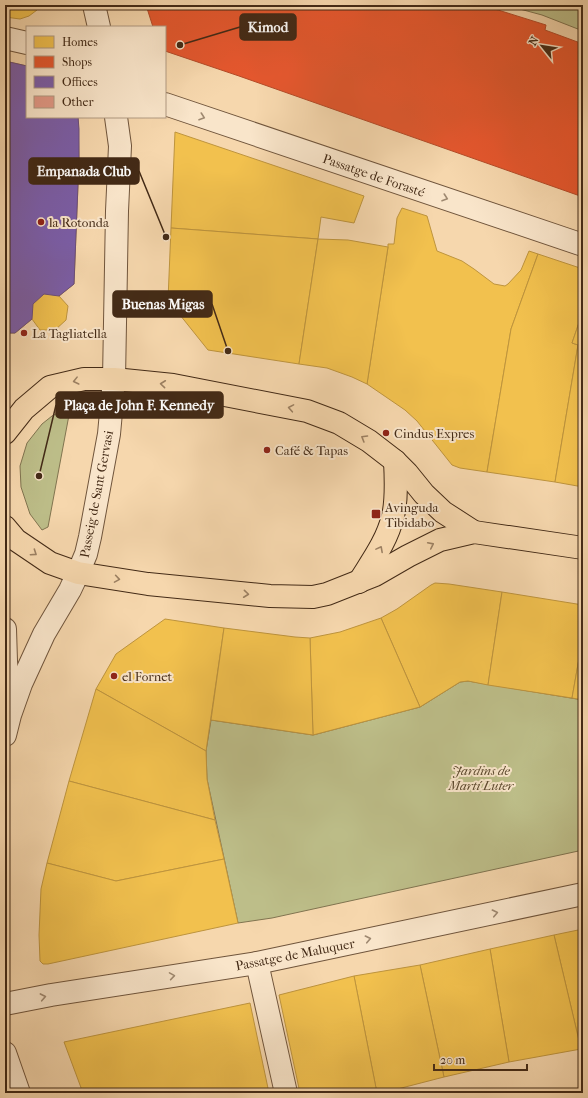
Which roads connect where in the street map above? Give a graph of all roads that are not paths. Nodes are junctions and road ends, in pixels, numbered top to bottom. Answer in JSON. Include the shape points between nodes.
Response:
{"nodes":[{"id":1,"x":94,"y":5,"type":"edge"},
{"id":2,"x":99,"y":26,"type":"edge"},
{"id":3,"x":5,"y":38,"type":"edge"},
{"id":4,"x":26,"y":43,"type":"edge"},
{"id":5,"x":166,"y":104,"type":"edge"},
{"id":6,"x":116,"y":118,"type":"edge"},
{"id":7,"x":583,"y":245,"type":"edge"},
{"id":8,"x":114,"y":379,"type":"junction"},
{"id":9,"x":5,"y":433,"type":"edge"},
{"id":10,"x":395,"y":461,"type":"junction"},
{"id":11,"x":5,"y":527,"type":"edge"},
{"id":12,"x":474,"y":532,"type":"junction"},
{"id":13,"x":583,"y":548,"type":"edge"},
{"id":14,"x":78,"y":573,"type":"junction"},
{"id":15,"x":359,"y":582,"type":"junction"},
{"id":16,"x":5,"y":629,"type":"edge"},
{"id":17,"x":8,"y":725,"type":"edge"},
{"id":18,"x":583,"y":894,"type":"edge"},
{"id":19,"x":257,"y":963,"type":"junction"},
{"id":20,"x":5,"y":1004,"type":"edge"},
{"id":21,"x":5,"y":1053,"type":"edge"},
{"id":22,"x":14,"y":1092,"type":"edge"},
{"id":23,"x":286,"y":1093,"type":"edge"}],
"edges":[{"from":1,"to":2,"type":"street"},
{"from":3,"to":4,"type":"street"},
{"from":5,"to":7,"type":"street","name":"Passatge de Forasté","one_way":true},
{"from":6,"to":8,"type":"street","name":"Passeig de Sant Gervasi","via":[[120,146]]},
{"from":8,"to":9,"type":"main road","one_way":true,"via":[[84,379],[50,388],[24,409]]},
{"from":10,"to":8,"type":"main road","one_way":true,"via":[[369,440],[339,423],[308,411],[173,385]]},
{"from":8,"to":14,"type":"street","name":"Passeig de Sant Gervasi","via":[[109,434],[90,537]]},
{"from":10,"to":12,"type":"main road","via":[[444,512]]},
{"from":15,"to":10,"type":"main road","one_way":true,"via":[[388,533],[396,487]]},
{"from":11,"to":14,"type":"main road","one_way":true,"via":[[16,540],[50,564]]},
{"from":12,"to":13,"type":"main road"},
{"from":15,"to":12,"type":"main road","one_way":true,"via":[[440,540]]},
{"from":14,"to":15,"type":"main road","one_way":true,"via":[[148,584],[270,596],[313,597]]},
{"from":14,"to":17,"type":"street","name":"Passeig de Sant Gervasi","via":[[44,634],[21,684]]},
{"from":16,"to":17,"type":"street"},
{"from":19,"to":18,"type":"street","name":"Passatge de Maluquer","one_way":true},
{"from":20,"to":19,"type":"street","name":"Passatge de Maluquer","one_way":true},
{"from":19,"to":23,"type":"street"},
{"from":21,"to":22,"type":"street"}]}
